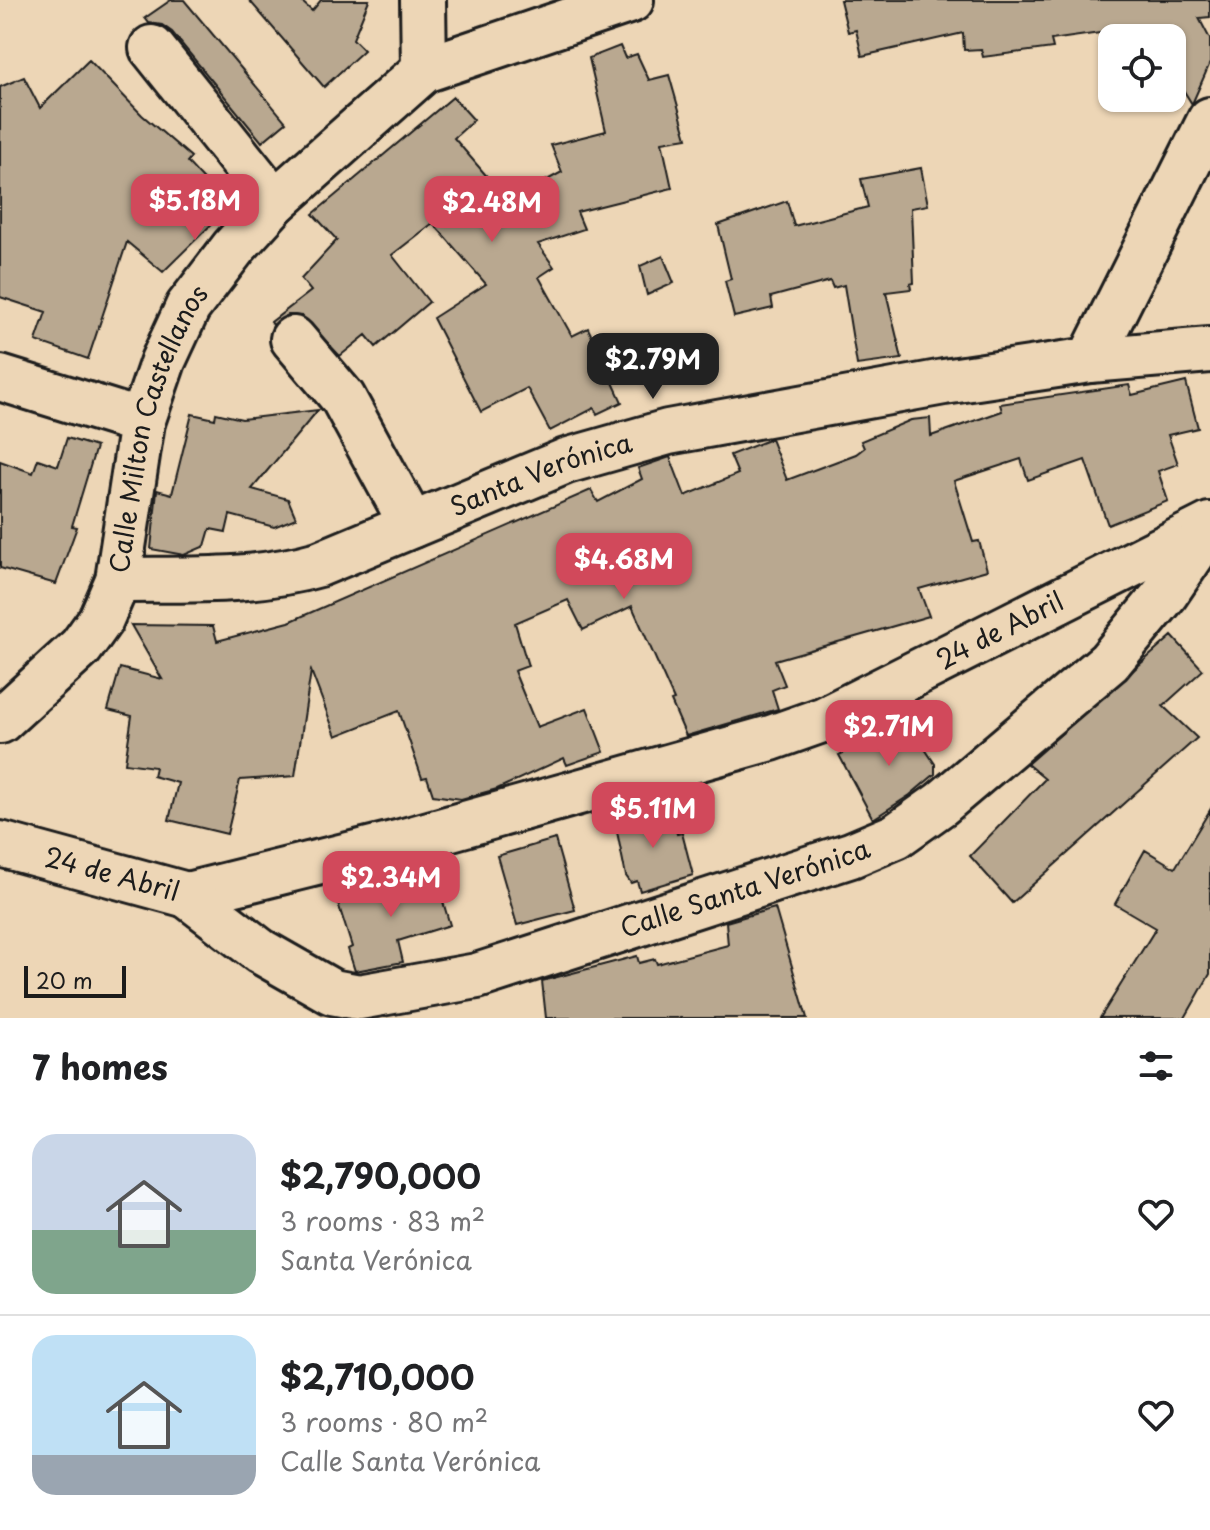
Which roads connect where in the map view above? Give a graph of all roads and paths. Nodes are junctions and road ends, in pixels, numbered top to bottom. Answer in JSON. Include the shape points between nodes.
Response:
{"nodes":[{"id":1,"x":423,"y":0,"type":"edge"},
{"id":2,"x":631,"y":0,"type":"edge"},
{"id":3,"x":152,"y":48,"type":"dead end"},
{"id":4,"x":424,"y":70,"type":"junction"},
{"id":5,"x":1210,"y":120,"type":"edge"},
{"id":6,"x":275,"y":202,"type":"junction"},
{"id":7,"x":293,"y":339,"type":"dead end"},
{"id":8,"x":1210,"y":350,"type":"edge"},
{"id":9,"x":1090,"y":360,"type":"junction"},
{"id":10,"x":0,"y":378,"type":"edge"},
{"id":11,"x":142,"y":422,"type":"junction"},
{"id":12,"x":412,"y":525,"type":"junction"},
{"id":13,"x":1210,"y":527,"type":"edge"},
{"id":14,"x":118,"y":580,"type":"junction"},
{"id":15,"x":8,"y":705,"type":"edge"},
{"id":16,"x":0,"y":844,"type":"edge"},
{"id":17,"x":187,"y":895,"type":"junction"}],
"edges":[{"from":1,"to":4,"type":"street"},
{"from":2,"to":4,"type":"street","name":"Calle Milton Castellanos"},
{"from":3,"to":6,"type":"street"},
{"from":4,"to":6,"type":"street","name":"Calle Milton Castellanos"},
{"from":5,"to":9,"type":"street"},
{"from":6,"to":11,"type":"street","name":"Calle Milton Castellanos","via":[[188,307]]},
{"from":7,"to":12,"type":"street","via":[[343,398]]},
{"from":8,"to":9,"type":"street","name":"Santa Verónica"},
{"from":9,"to":12,"type":"street","name":"Santa Verónica","via":[[668,432],[566,461]]},
{"from":10,"to":11,"type":"street"},
{"from":11,"to":14,"type":"street","name":"Calle Milton Castellanos"},
{"from":12,"to":14,"type":"street","name":"Santa Verónica","via":[[286,574]]},
{"from":13,"to":17,"type":"street","name":"24 de Abril","via":[[825,719],[416,838]]},
{"from":13,"to":17,"type":"street","name":"Calle Santa Verónica","via":[[1166,593],[1109,662],[941,804],[896,836],[851,855],[477,976],[359,997],[332,992],[260,951]]},
{"from":14,"to":15,"type":"street","name":"Calle Milton Castellanos","via":[[81,647]]},
{"from":16,"to":17,"type":"street","name":"24 de Abril"}]}
